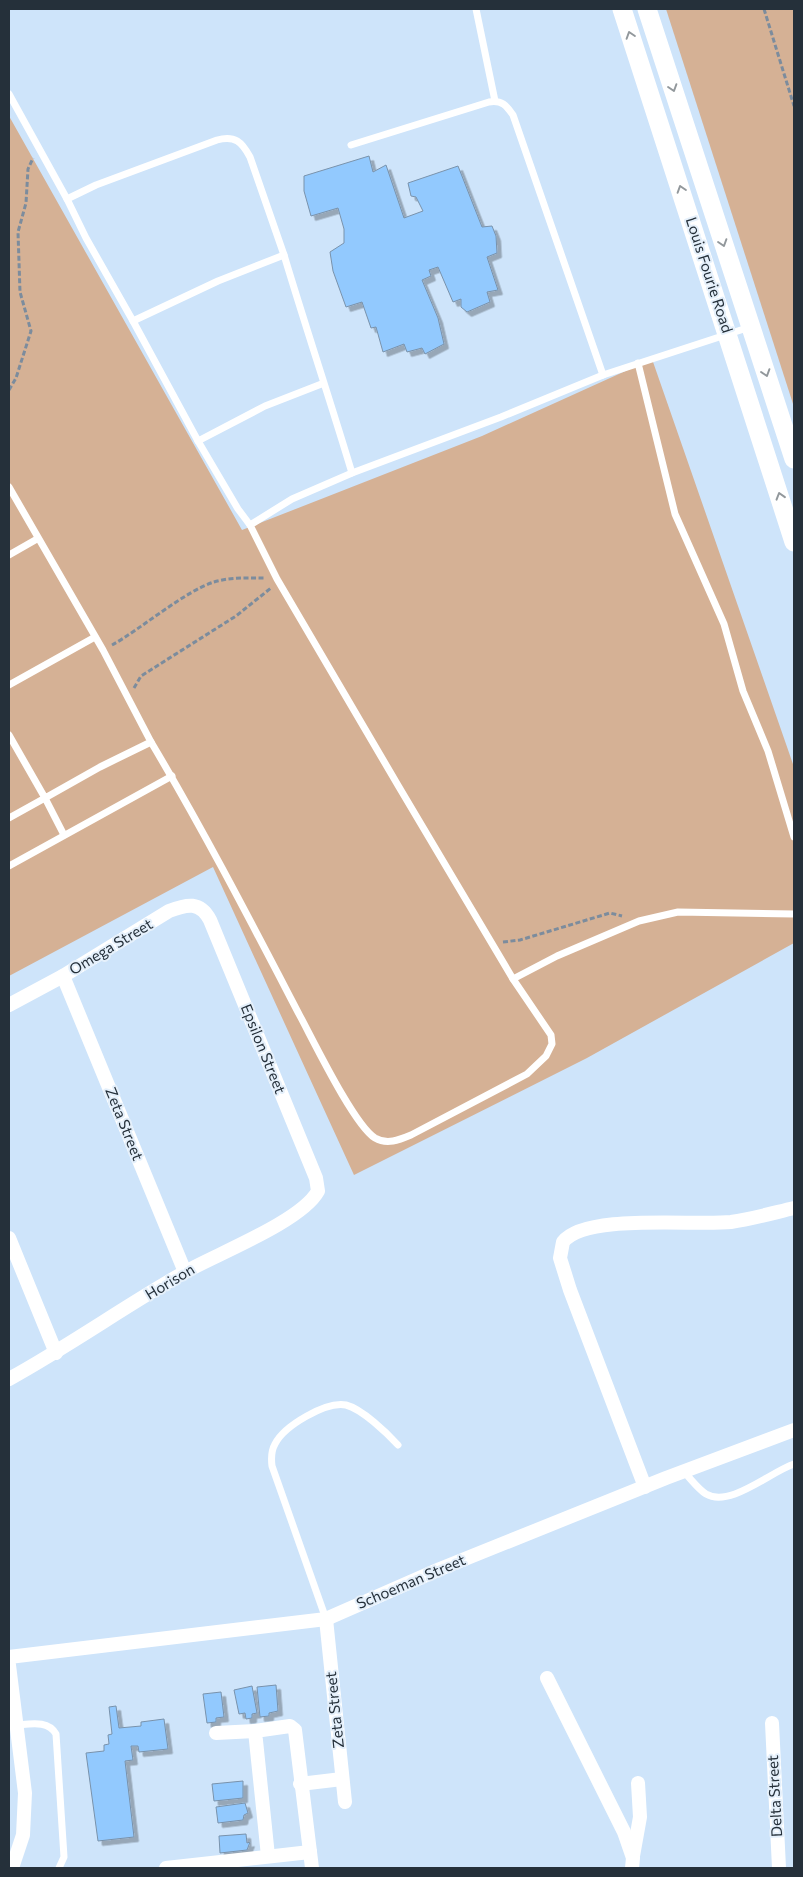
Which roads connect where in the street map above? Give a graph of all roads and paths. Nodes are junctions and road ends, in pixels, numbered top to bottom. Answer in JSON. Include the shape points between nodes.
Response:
{"nodes":[{"id":1,"x":476,"y":9,"type":"edge"},
{"id":2,"x":622,"y":9,"type":"edge"},
{"id":3,"x":647,"y":9,"type":"edge"},
{"id":4,"x":764,"y":9,"type":"edge"},
{"id":5,"x":9,"y":94,"type":"edge"},
{"id":6,"x":495,"y":101,"type":"junction"},
{"id":7,"x":794,"y":106,"type":"edge"},
{"id":8,"x":351,"y":145,"type":"dead end"},
{"id":9,"x":39,"y":147,"type":"junction"},
{"id":10,"x":67,"y":199,"type":"junction"},
{"id":11,"x":284,"y":255,"type":"junction"},
{"id":12,"x":134,"y":321,"type":"junction"},
{"id":13,"x":750,"y":326,"type":"junction"},
{"id":14,"x":729,"y":335,"type":"junction"},
{"id":15,"x":638,"y":363,"type":"junction"},
{"id":16,"x":603,"y":375,"type":"junction"},
{"id":17,"x":324,"y":383,"type":"junction"},
{"id":18,"x":9,"y":390,"type":"edge"},
{"id":19,"x":198,"y":441,"type":"junction"},
{"id":20,"x":794,"y":459,"type":"edge"},
{"id":21,"x":352,"y":473,"type":"junction"},
{"id":22,"x":9,"y":487,"type":"edge"},
{"id":23,"x":250,"y":525,"type":"junction"},
{"id":24,"x":37,"y":539,"type":"junction"},
{"id":25,"x":794,"y":542,"type":"edge"},
{"id":26,"x":9,"y":555,"type":"edge"},
{"id":27,"x":277,"y":579,"type":"junction"},
{"id":28,"x":95,"y":638,"type":"junction"},
{"id":29,"x":103,"y":650,"type":"junction"},
{"id":30,"x":9,"y":685,"type":"edge"},
{"id":31,"x":128,"y":697,"type":"junction"},
{"id":32,"x":9,"y":735,"type":"edge"},
{"id":33,"x":151,"y":742,"type":"junction"},
{"id":34,"x":172,"y":776,"type":"junction"},
{"id":35,"x":45,"y":798,"type":"junction"},
{"id":36,"x":9,"y":818,"type":"edge"},
{"id":37,"x":64,"y":835,"type":"junction"},
{"id":38,"x":794,"y":836,"type":"edge"},
{"id":39,"x":9,"y":866,"type":"edge"},
{"id":40,"x":794,"y":914,"type":"edge"},
{"id":41,"x":210,"y":920,"type":"joint"},
{"id":42,"x":639,"y":921,"type":"junction"},
{"id":43,"x":492,"y":944,"type":"junction"},
{"id":44,"x":63,"y":976,"type":"junction"},
{"id":45,"x":513,"y":979,"type":"junction"},
{"id":46,"x":9,"y":1005,"type":"edge"},
{"id":47,"x":316,"y":1178,"type":"joint"},
{"id":48,"x":794,"y":1208,"type":"edge"},
{"id":49,"x":9,"y":1238,"type":"edge"},
{"id":50,"x":185,"y":1272,"type":"junction"},
{"id":51,"x":56,"y":1353,"type":"junction"},
{"id":52,"x":9,"y":1378,"type":"edge"},
{"id":53,"x":794,"y":1430,"type":"edge"},
{"id":54,"x":398,"y":1444,"type":"dead end"},
{"id":55,"x":794,"y":1464,"type":"edge"},
{"id":56,"x":684,"y":1472,"type":"junction"},
{"id":57,"x":645,"y":1487,"type":"junction"},
{"id":58,"x":326,"y":1619,"type":"junction"},
{"id":59,"x":9,"y":1657,"type":"edge"},
{"id":60,"x":9,"y":1665,"type":"edge"},
{"id":61,"x":547,"y":1678,"type":"dead end"},
{"id":62,"x":772,"y":1723,"type":"dead end"},
{"id":63,"x":16,"y":1725,"type":"junction"},
{"id":64,"x":255,"y":1731,"type":"junction"},
{"id":65,"x":216,"y":1733,"type":"dead end"},
{"id":66,"x":342,"y":1779,"type":"junction"},
{"id":67,"x":638,"y":1783,"type":"dead end"},
{"id":68,"x":300,"y":1784,"type":"junction"},
{"id":69,"x":344,"y":1802,"type":"dead end"},
{"id":70,"x":310,"y":1852,"type":"junction"},
{"id":71,"x":268,"y":1856,"type":"junction"},
{"id":72,"x":632,"y":1863,"type":"edge"},
{"id":73,"x":12,"y":1868,"type":"edge"},
{"id":74,"x":59,"y":1868,"type":"edge"},
{"id":75,"x":166,"y":1868,"type":"edge"},
{"id":76,"x":312,"y":1868,"type":"edge"},
{"id":77,"x":779,"y":1868,"type":"edge"}],
"edges":[{"from":1,"to":6,"type":"lane"},
{"from":14,"to":2,"type":"main road","name":"Louis Fourie Road","one_way":true},
{"from":3,"to":13,"type":"main road","name":"Louis Fourie Road","one_way":true},
{"from":4,"to":7,"type":"path"},
{"from":5,"to":9,"type":"lane"},
{"from":6,"to":8,"type":"lane"},
{"from":6,"to":16,"type":"lane","via":[[506,106],[513,115]]},
{"from":9,"to":10,"type":"lane"},
{"from":9,"to":18,"type":"path","via":[[28,169],[26,203],[18,232],[20,292],[31,331]]},
{"from":10,"to":11,"type":"lane","via":[[216,140],[236,139],[250,157]]},
{"from":10,"to":12,"type":"lane"},
{"from":11,"to":12,"type":"lane"},
{"from":11,"to":17,"type":"lane"},
{"from":12,"to":19,"type":"lane"},
{"from":13,"to":14,"type":"lane"},
{"from":13,"to":20,"type":"main road","name":"Louis Fourie Road","one_way":true},
{"from":14,"to":15,"type":"lane"},
{"from":25,"to":14,"type":"main road","name":"Louis Fourie Road","one_way":true},
{"from":15,"to":16,"type":"lane"},
{"from":15,"to":38,"type":"lane","via":[[675,514],[724,624]]},
{"from":16,"to":21,"type":"lane"},
{"from":17,"to":19,"type":"lane","via":[[265,406]]},
{"from":17,"to":21,"type":"lane"},
{"from":19,"to":23,"type":"lane"},
{"from":21,"to":23,"type":"lane","via":[[292,499]]},
{"from":22,"to":24,"type":"lane"},
{"from":23,"to":27,"type":"lane"},
{"from":24,"to":26,"type":"lane"},
{"from":24,"to":28,"type":"lane"},
{"from":27,"to":29,"type":"path","via":[[244,578],[214,582]]},
{"from":27,"to":31,"type":"path","via":[[269,592],[236,616],[141,676]]},
{"from":27,"to":43,"type":"lane"},
{"from":28,"to":29,"type":"lane"},
{"from":28,"to":30,"type":"lane"},
{"from":29,"to":31,"type":"lane"},
{"from":31,"to":33,"type":"lane"},
{"from":32,"to":35,"type":"lane"},
{"from":33,"to":34,"type":"lane"},
{"from":33,"to":35,"type":"lane"},
{"from":34,"to":37,"type":"lane"},
{"from":34,"to":45,"type":"lane","via":[[329,1071],[373,1137],[382,1142],[411,1135],[527,1074],[546,1056],[552,1044],[551,1035]]},
{"from":35,"to":36,"type":"lane"},
{"from":35,"to":37,"type":"lane"},
{"from":37,"to":39,"type":"lane"},
{"from":40,"to":42,"type":"lane","via":[[678,912]]},
{"from":41,"to":44,"type":"street","name":"Omega Street","via":[[203,910],[187,904],[169,911]]},
{"from":41,"to":47,"type":"street","name":"Epsilon Street"},
{"from":42,"to":43,"type":"path","via":[[610,912],[520,940]]},
{"from":42,"to":45,"type":"lane"},
{"from":43,"to":45,"type":"lane"},
{"from":44,"to":46,"type":"street","name":"Omega Street"},
{"from":44,"to":50,"type":"street","name":"Zeta Street"},
{"from":47,"to":50,"type":"street","name":"Horison","via":[[318,1191],[306,1206]]},
{"from":48,"to":57,"type":"street","via":[[731,1222],[609,1224],[583,1231],[563,1242],[560,1258],[570,1290]]},
{"from":49,"to":51,"type":"street"},
{"from":50,"to":51,"type":"street","name":"Horison"},
{"from":51,"to":52,"type":"street","name":"Horison"},
{"from":53,"to":56,"type":"street","name":"Schoeman Street"},
{"from":54,"to":58,"type":"lane","via":[[378,1424],[347,1405],[323,1407],[291,1426],[275,1443],[270,1456],[272,1466]]},
{"from":55,"to":56,"type":"lane","via":[[729,1497],[715,1498],[705,1494]]},
{"from":56,"to":57,"type":"street","name":"Schoeman Street"},
{"from":57,"to":58,"type":"street","name":"Schoeman Street","via":[[440,1569]]},
{"from":58,"to":59,"type":"street","name":"Schoeman Street"},
{"from":58,"to":66,"type":"street","name":"Zeta Street"},
{"from":60,"to":63,"type":"street"},
{"from":61,"to":72,"type":"street","via":[[616,1812]]},
{"from":62,"to":77,"type":"street","name":"Delta Street"},
{"from":63,"to":73,"type":"street","via":[[25,1793],[23,1835]]},
{"from":63,"to":74,"type":"lane","via":[[44,1724],[56,1734],[64,1857]]},
{"from":64,"to":65,"type":"street"},
{"from":64,"to":68,"type":"street","via":[[290,1726],[295,1730]]},
{"from":64,"to":71,"type":"street"},
{"from":66,"to":68,"type":"street"},
{"from":66,"to":69,"type":"street","name":"Zeta Street"},
{"from":67,"to":72,"type":"street","via":[[640,1818]]},
{"from":68,"to":70,"type":"street"},
{"from":70,"to":71,"type":"street"},
{"from":70,"to":76,"type":"street"},
{"from":71,"to":75,"type":"street"}]}
